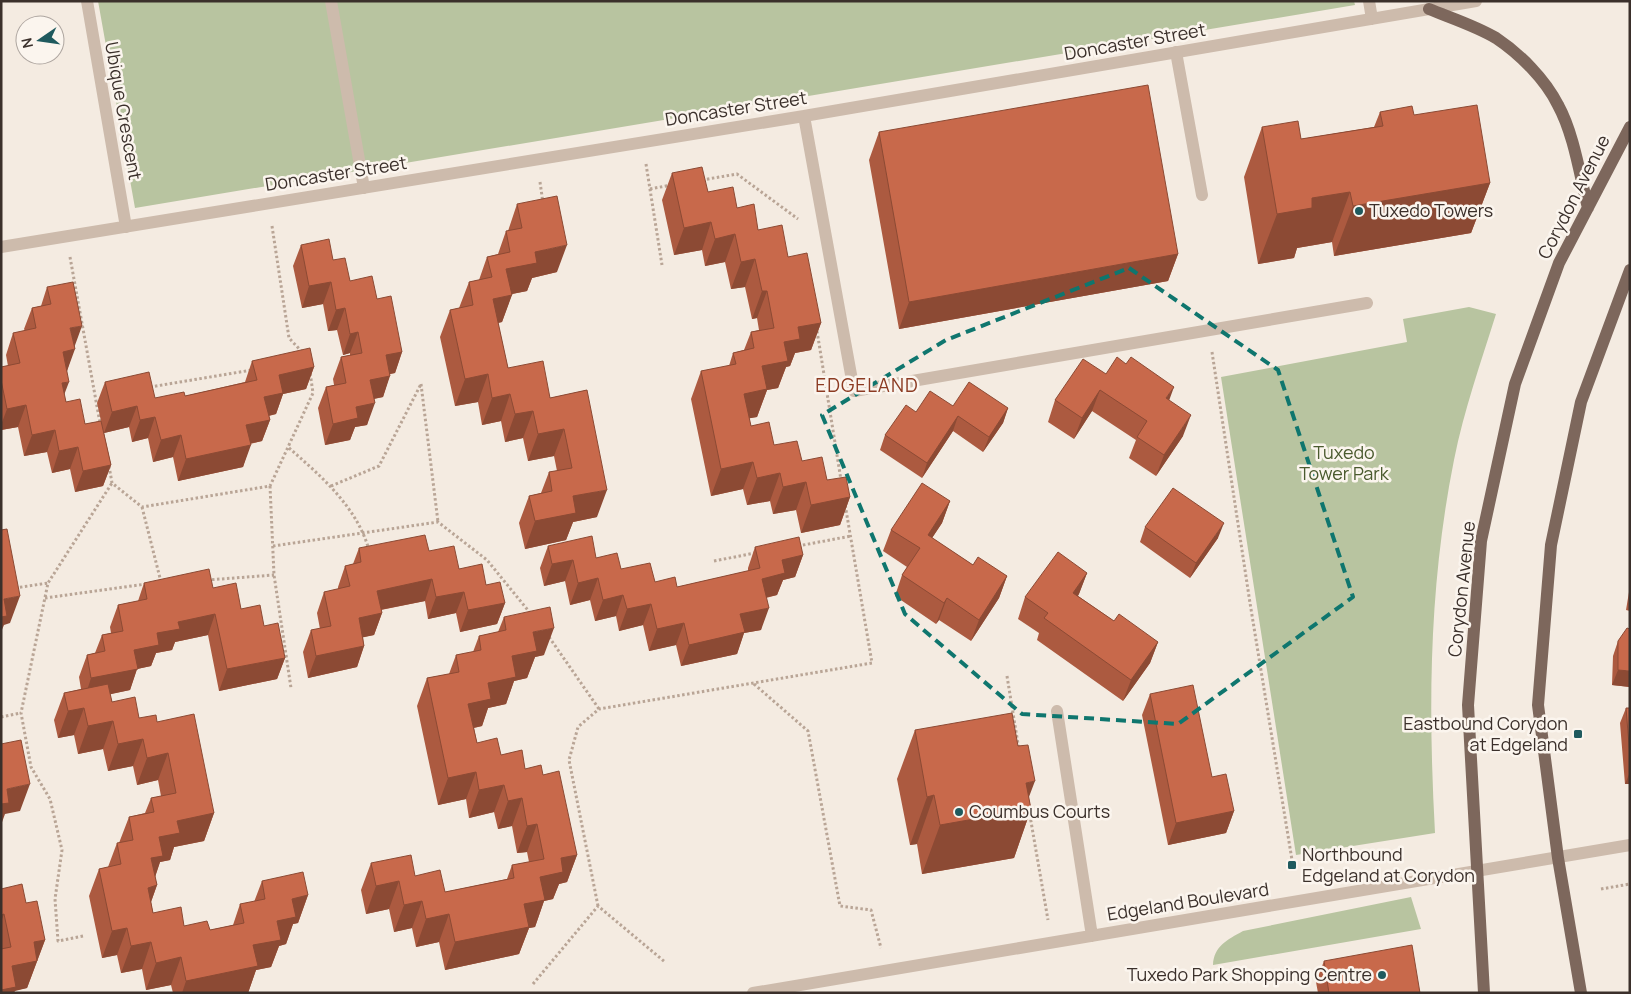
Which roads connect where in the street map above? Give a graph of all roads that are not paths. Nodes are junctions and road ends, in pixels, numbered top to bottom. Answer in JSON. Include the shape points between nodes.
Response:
{"nodes":[{"id":1,"x":87,"y":1,"type":"edge"},
{"id":2,"x":331,"y":1,"type":"edge"},
{"id":3,"x":1369,"y":1,"type":"edge"},
{"id":4,"x":1476,"y":1,"type":"edge"},
{"id":5,"x":1429,"y":9,"type":"junction"},
{"id":6,"x":1372,"y":19,"type":"junction"},
{"id":7,"x":1176,"y":52,"type":"junction"},
{"id":8,"x":804,"y":116,"type":"junction"},
{"id":9,"x":1630,"y":127,"type":"edge"},
{"id":10,"x":364,"y":188,"type":"junction"},
{"id":11,"x":1202,"y":195,"type":"dead end"},
{"id":12,"x":1588,"y":208,"type":"junction"},
{"id":13,"x":126,"y":227,"type":"junction"},
{"id":14,"x":1,"y":247,"type":"edge"},
{"id":15,"x":1630,"y":270,"type":"edge"},
{"id":16,"x":1367,"y":303,"type":"dead end"},
{"id":17,"x":1057,"y":711,"type":"dead end"},
{"id":18,"x":1630,"y":845,"type":"edge"},
{"id":19,"x":1558,"y":858,"type":"junction"},
{"id":20,"x":1476,"y":872,"type":"junction"},
{"id":21,"x":1092,"y":936,"type":"junction"},
{"id":22,"x":754,"y":993,"type":"edge"},
{"id":23,"x":1484,"y":993,"type":"edge"},
{"id":24,"x":1581,"y":993,"type":"edge"}],
"edges":[{"from":1,"to":13,"type":"street","name":"Ubique Crescent"},
{"from":2,"to":10,"type":"street"},
{"from":3,"to":6,"type":"street"},
{"from":4,"to":5,"type":"street","name":"Doncaster Street"},
{"from":5,"to":6,"type":"street","name":"Doncaster Street"},
{"from":5,"to":12,"type":"main road","via":[[1495,38],[1536,74],[1558,105]]},
{"from":6,"to":7,"type":"street","name":"Doncaster Street"},
{"from":7,"to":8,"type":"street","name":"Doncaster Street"},
{"from":7,"to":11,"type":"street"},
{"from":8,"to":10,"type":"street","name":"Doncaster Street"},
{"from":8,"to":16,"type":"street","via":[[854,391]]},
{"from":9,"to":12,"type":"main road","name":"Corydon Avenue"},
{"from":10,"to":13,"type":"street","name":"Doncaster Street"},
{"from":12,"to":20,"type":"main road","name":"Corydon Avenue","via":[[1559,263],[1515,384],[1481,542],[1468,705]]},
{"from":13,"to":14,"type":"street","name":"Doncaster Street"},
{"from":15,"to":19,"type":"main road","via":[[1581,402],[1551,545],[1538,705]]},
{"from":17,"to":21,"type":"street"},
{"from":18,"to":19,"type":"street","name":"Edgeland Boulevard"},
{"from":19,"to":20,"type":"street","name":"Edgeland Boulevard"},
{"from":19,"to":24,"type":"main road"},
{"from":20,"to":21,"type":"street","name":"Edgeland Boulevard"},
{"from":20,"to":23,"type":"main road","name":"Corydon Avenue"},
{"from":21,"to":22,"type":"street","name":"Edgeland Boulevard"}]}
